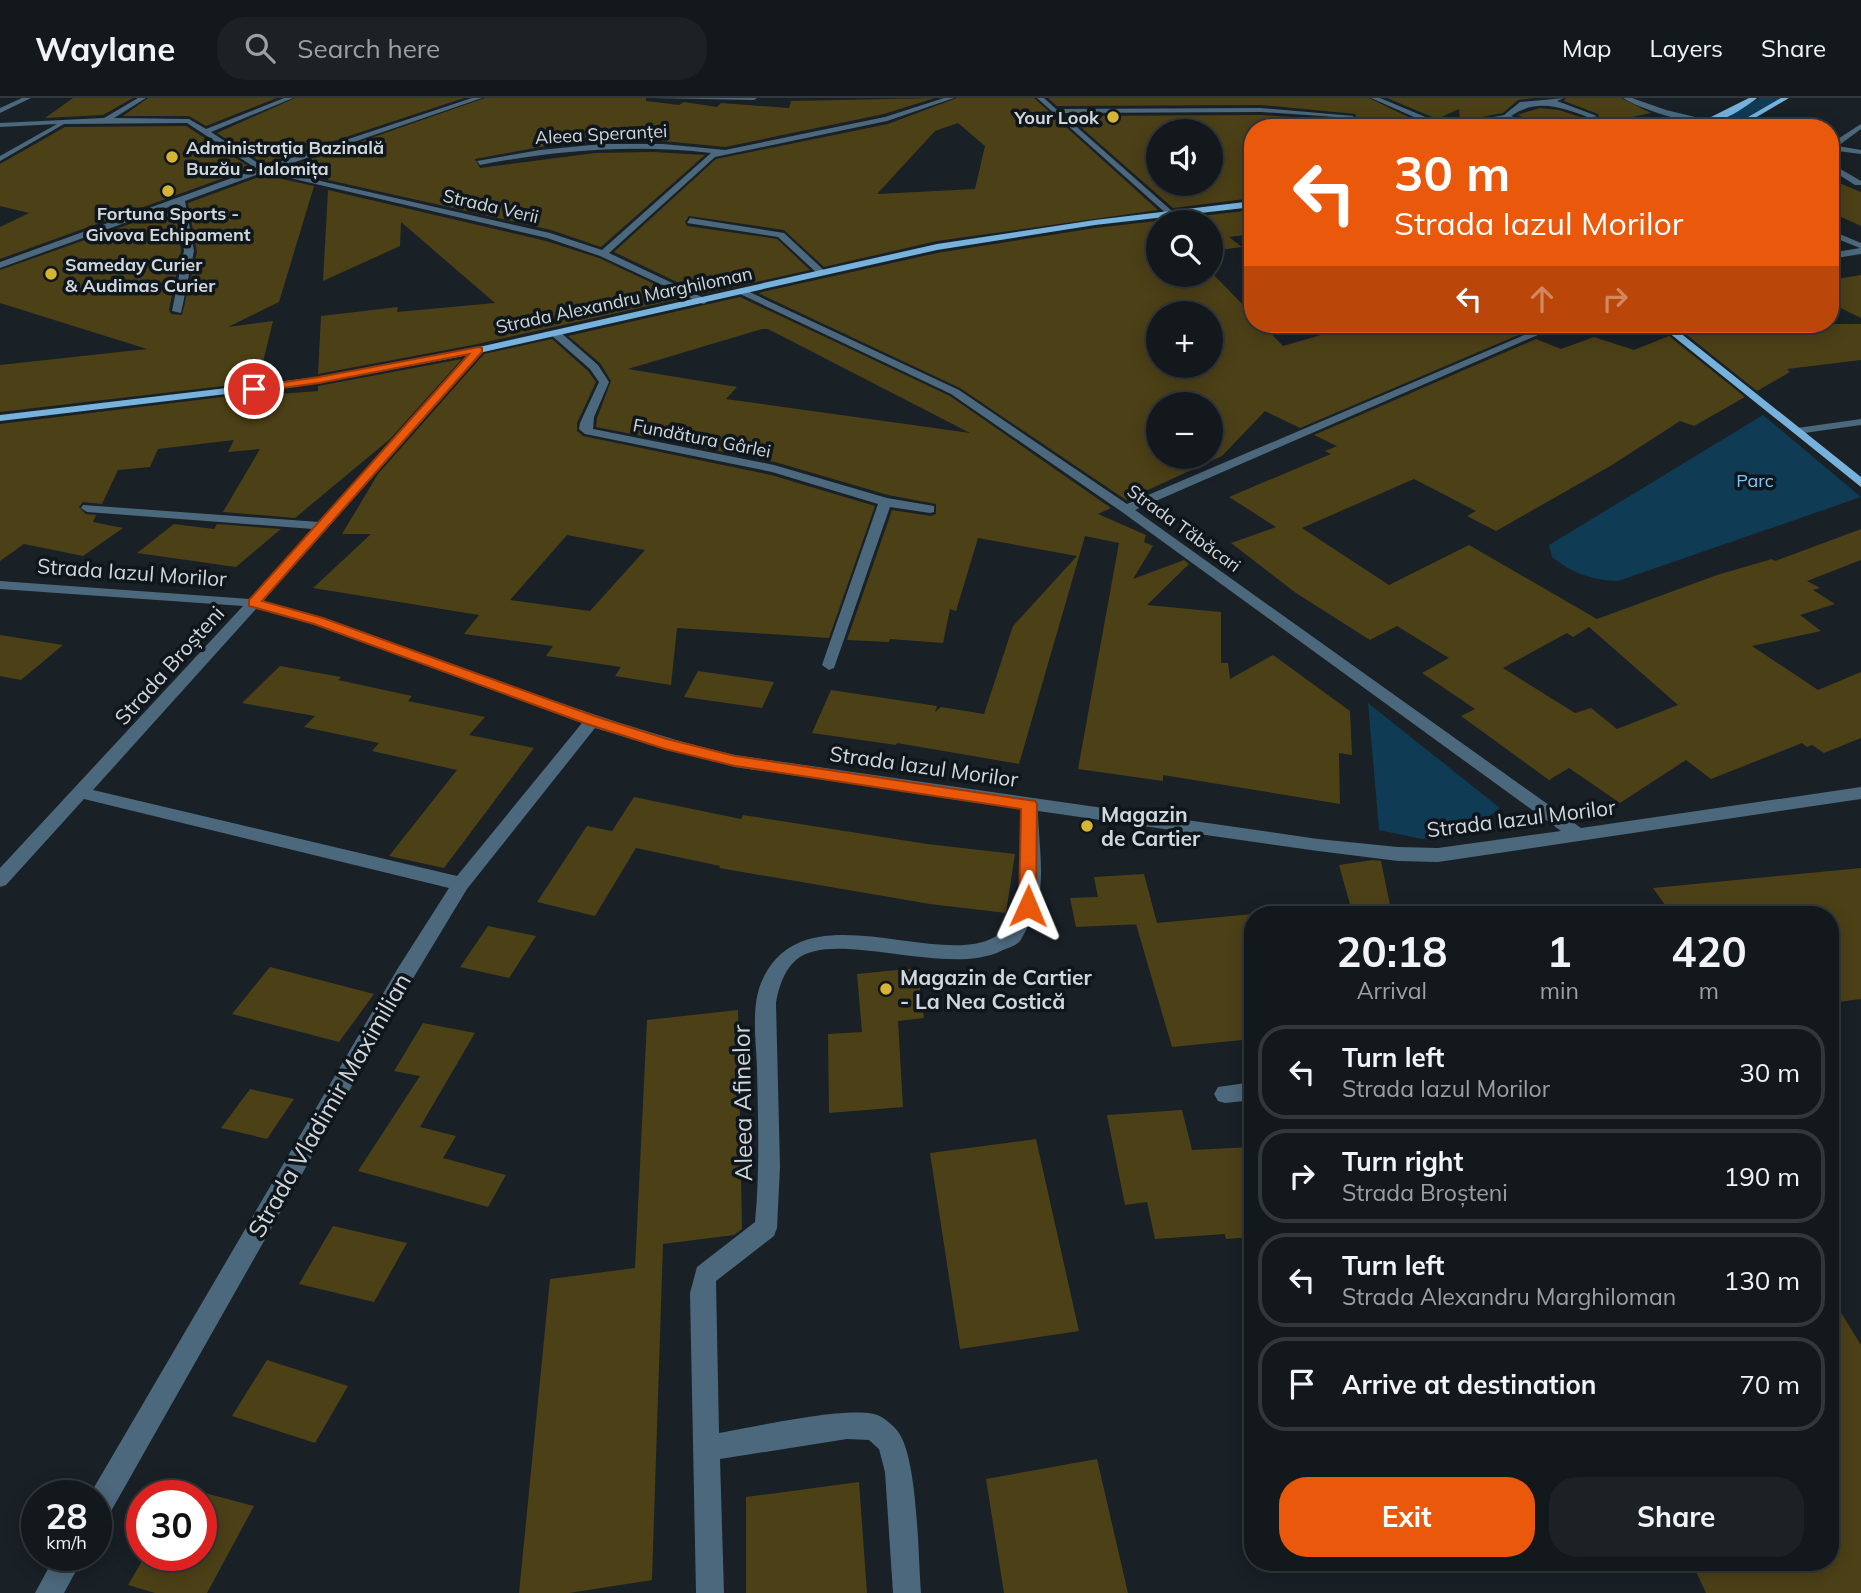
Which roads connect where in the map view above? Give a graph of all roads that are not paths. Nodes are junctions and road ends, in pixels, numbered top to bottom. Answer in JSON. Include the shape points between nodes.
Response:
{"nodes":[{"id":1,"x":27,"y":98,"type":"edge"},
{"id":2,"x":144,"y":98,"type":"edge"},
{"id":3,"x":290,"y":98,"type":"edge"},
{"id":4,"x":479,"y":98,"type":"edge"},
{"id":5,"x":654,"y":98,"type":"edge"},
{"id":6,"x":754,"y":98,"type":"edge"},
{"id":7,"x":951,"y":98,"type":"edge"},
{"id":8,"x":1040,"y":98,"type":"edge"},
{"id":9,"x":1231,"y":98,"type":"edge"},
{"id":10,"x":1374,"y":98,"type":"edge"},
{"id":11,"x":1561,"y":98,"type":"edge"},
{"id":12,"x":1626,"y":98,"type":"edge"},
{"id":13,"x":1754,"y":98,"type":"edge"},
{"id":14,"x":1786,"y":98,"type":"edge"},
{"id":15,"x":1549,"y":100,"type":"junction"},
{"id":16,"x":1309,"y":102,"type":"dead end"},
{"id":17,"x":1232,"y":110,"type":"junction"},
{"id":18,"x":0,"y":111,"type":"edge"},
{"id":19,"x":1055,"y":111,"type":"junction"},
{"id":20,"x":1310,"y":112,"type":"junction"},
{"id":21,"x":1350,"y":116,"type":"dead end"},
{"id":22,"x":1593,"y":116,"type":"dead end"},
{"id":23,"x":1506,"y":117,"type":"junction"},
{"id":24,"x":1424,"y":119,"type":"edge"},
{"id":25,"x":1495,"y":119,"type":"edge"},
{"id":26,"x":1512,"y":119,"type":"edge"},
{"id":27,"x":1695,"y":119,"type":"edge"},
{"id":28,"x":1714,"y":119,"type":"edge"},
{"id":29,"x":1748,"y":119,"type":"edge"},
{"id":30,"x":104,"y":120,"type":"junction"},
{"id":31,"x":66,"y":123,"type":"junction"},
{"id":32,"x":0,"y":125,"type":"edge"},
{"id":33,"x":1861,"y":126,"type":"edge"},
{"id":34,"x":206,"y":132,"type":"junction"},
{"id":35,"x":1839,"y":141,"type":"edge"},
{"id":36,"x":1839,"y":148,"type":"edge"},
{"id":37,"x":1844,"y":149,"type":"junction"},
{"id":38,"x":724,"y":152,"type":"junction"},
{"id":39,"x":1861,"y":152,"type":"edge"},
{"id":40,"x":1839,"y":154,"type":"edge"},
{"id":41,"x":0,"y":159,"type":"edge"},
{"id":42,"x":480,"y":163,"type":"dead end"},
{"id":43,"x":1839,"y":169,"type":"edge"},
{"id":44,"x":263,"y":170,"type":"junction"},
{"id":45,"x":1858,"y":184,"type":"dead end"},
{"id":46,"x":180,"y":199,"type":"junction"},
{"id":47,"x":1244,"y":205,"type":"edge"},
{"id":48,"x":1166,"y":210,"type":"edge"},
{"id":49,"x":1197,"y":210,"type":"edge"},
{"id":50,"x":1146,"y":216,"type":"edge"},
{"id":51,"x":690,"y":221,"type":"dead end"},
{"id":52,"x":1839,"y":239,"type":"edge"},
{"id":53,"x":1839,"y":246,"type":"edge"},
{"id":54,"x":1857,"y":250,"type":"edge"},
{"id":55,"x":603,"y":254,"type":"junction"},
{"id":56,"x":1839,"y":254,"type":"edge"},
{"id":57,"x":0,"y":265,"type":"edge"},
{"id":58,"x":822,"y":273,"type":"junction"},
{"id":59,"x":743,"y":292,"type":"junction"},
{"id":60,"x":703,"y":301,"type":"junction"},
{"id":61,"x":177,"y":311,"type":"dead end"},
{"id":62,"x":555,"y":333,"type":"junction"},
{"id":63,"x":1537,"y":333,"type":"edge"},
{"id":64,"x":1674,"y":333,"type":"edge"},
{"id":65,"x":479,"y":350,"type":"junction"},
{"id":66,"x":0,"y":418,"type":"edge"},
{"id":67,"x":1861,"y":422,"type":"edge"},
{"id":68,"x":1797,"y":431,"type":"junction"},
{"id":69,"x":1861,"y":482,"type":"edge"},
{"id":70,"x":885,"y":502,"type":"junction"},
{"id":71,"x":87,"y":508,"type":"dead end"},
{"id":72,"x":930,"y":509,"type":"dead end"},
{"id":73,"x":1126,"y":509,"type":"junction"},
{"id":74,"x":323,"y":526,"type":"junction"},
{"id":75,"x":0,"y":585,"type":"edge"},
{"id":76,"x":254,"y":603,"type":"junction"},
{"id":77,"x":829,"y":665,"type":"dead end"},
{"id":78,"x":592,"y":721,"type":"junction"},
{"id":79,"x":1859,"y":791,"type":"edge"},
{"id":80,"x":82,"y":793,"type":"junction"},
{"id":81,"x":1029,"y":804,"type":"junction"},
{"id":82,"x":1579,"y":835,"type":"junction"},
{"id":83,"x":0,"y":880,"type":"edge"},
{"id":84,"x":461,"y":884,"type":"junction"},
{"id":85,"x":1244,"y":1092,"type":"edge"},
{"id":86,"x":1225,"y":1094,"type":"dead end"},
{"id":87,"x":707,"y":1448,"type":"junction"},
{"id":88,"x":112,"y":1482,"type":"edge"},
{"id":89,"x":61,"y":1571,"type":"edge"},
{"id":90,"x":48,"y":1593,"type":"edge"},
{"id":91,"x":710,"y":1593,"type":"edge"},
{"id":92,"x":907,"y":1593,"type":"edge"}],
"edges":[{"from":1,"to":18,"type":"street"},
{"from":2,"to":30,"type":"street"},
{"from":3,"to":34,"type":"street"},
{"from":4,"to":44,"type":"street"},
{"from":5,"to":6,"type":"street"},
{"from":7,"to":38,"type":"street","via":[[887,119]]},
{"from":8,"to":19,"type":"street"},
{"from":9,"to":17,"type":"street"},
{"from":10,"to":24,"type":"street"},
{"from":11,"to":15,"type":"street"},
{"from":12,"to":27,"type":"street"},
{"from":13,"to":28,"type":"main road"},
{"from":14,"to":29,"type":"main road"},
{"from":15,"to":22,"type":"street"},
{"from":15,"to":23,"type":"street","via":[[1520,104]]},
{"from":16,"to":20,"type":"street"},
{"from":17,"to":19,"type":"street"},
{"from":17,"to":20,"type":"street"},
{"from":19,"to":48,"type":"street"},
{"from":20,"to":21,"type":"street"},
{"from":23,"to":25,"type":"street"},
{"from":23,"to":26,"type":"street"},
{"from":30,"to":31,"type":"street"},
{"from":30,"to":34,"type":"street","via":[[188,121]]},
{"from":31,"to":32,"type":"street"},
{"from":31,"to":41,"type":"street"},
{"from":33,"to":35,"type":"street"},
{"from":34,"to":44,"type":"street"},
{"from":36,"to":37,"type":"street"},
{"from":37,"to":39,"type":"street"},
{"from":37,"to":40,"type":"street"},
{"from":38,"to":42,"type":"street","name":"Aleea Speranței","via":[[674,146],[578,148]]},
{"from":38,"to":55,"type":"street","via":[[705,160]]},
{"from":43,"to":45,"type":"street"},
{"from":44,"to":46,"type":"street"},
{"from":44,"to":55,"type":"street","name":"Strada Verii","via":[[550,236]]},
{"from":46,"to":57,"type":"street"},
{"from":46,"to":61,"type":"street","via":[[188,251]]},
{"from":47,"to":49,"type":"main road","name":"Strada Alexandru Marghiloman"},
{"from":50,"to":58,"type":"main road","name":"Strada Alexandru Marghiloman","via":[[1008,234]]},
{"from":51,"to":58,"type":"street","via":[[781,235]]},
{"from":52,"to":54,"type":"street"},
{"from":53,"to":54,"type":"street"},
{"from":54,"to":56,"type":"street"},
{"from":55,"to":60,"type":"street","name":"Strada Verii"},
{"from":58,"to":59,"type":"main road","name":"Strada Alexandru Marghiloman"},
{"from":59,"to":60,"type":"main road","name":"Strada Alexandru Marghiloman"},
{"from":59,"to":73,"type":"street","name":"Strada Tăbăcari","via":[[955,392]]},
{"from":60,"to":62,"type":"main road","name":"Strada Alexandru Marghiloman"},
{"from":62,"to":65,"type":"main road","name":"Strada Alexandru Marghiloman"},
{"from":62,"to":70,"type":"street","name":"Fundătura Gârlei","via":[[594,367],[604,382],[585,422],[589,432],[774,469]]},
{"from":63,"to":73,"type":"street"},
{"from":64,"to":68,"type":"main road"},
{"from":65,"to":66,"type":"main road","name":"Strada Alexandru Marghiloman","via":[[319,380]]},
{"from":65,"to":74,"type":"street","name":"Strada Broșteni"},
{"from":67,"to":68,"type":"street"},
{"from":68,"to":69,"type":"main road"},
{"from":70,"to":72,"type":"street","name":"Fundătura Gârlei"},
{"from":70,"to":77,"type":"street"},
{"from":71,"to":74,"type":"street"},
{"from":73,"to":82,"type":"street","name":"Strada Tăbăcari"},
{"from":74,"to":76,"type":"street","name":"Strada Broșteni"},
{"from":75,"to":76,"type":"street","name":"Strada Iazul Morilor"},
{"from":76,"to":78,"type":"street","name":"Strada Iazul Morilor","via":[[318,621]]},
{"from":76,"to":80,"type":"street","name":"Strada Broșteni"},
{"from":78,"to":81,"type":"street","name":"Strada Iazul Morilor","via":[[735,761]]},
{"from":78,"to":84,"type":"street","name":"Strada Vladimir Maximilian"},
{"from":79,"to":82,"type":"street","name":"Strada Iazul Morilor"},
{"from":80,"to":83,"type":"street","name":"Strada Broșteni"},
{"from":80,"to":84,"type":"street"},
{"from":81,"to":82,"type":"street","name":"Strada Iazul Morilor","via":[[1398,854],[1451,853]]},
{"from":81,"to":87,"type":"street","name":"Aleea Afinelor","via":[[1028,906],[1011,939],[969,955],[851,942],[808,944],[785,957],[770,983],[766,1228],[705,1275]]},
{"from":84,"to":88,"type":"street","name":"Strada Vladimir Maximilian"},
{"from":85,"to":86,"type":"street"},
{"from":87,"to":91,"type":"street","name":"Aleea Afinelor"},
{"from":87,"to":92,"type":"street","via":[[847,1426],[874,1427],[890,1442],[898,1472]]},
{"from":89,"to":90,"type":"street"}]}
